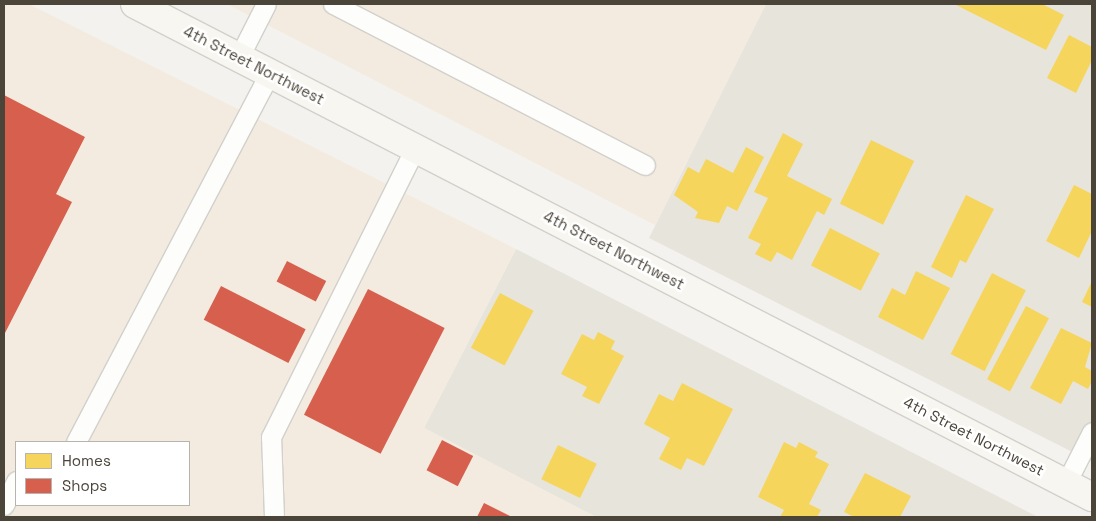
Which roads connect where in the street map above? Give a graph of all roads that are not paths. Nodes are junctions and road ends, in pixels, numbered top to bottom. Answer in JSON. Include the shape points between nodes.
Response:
{"nodes":[{"id":1,"x":135,"y":4,"type":"edge"},
{"id":2,"x":266,"y":4,"type":"edge"},
{"id":3,"x":333,"y":4,"type":"edge"},
{"id":4,"x":239,"y":57,"type":"junction"},
{"id":5,"x":269,"y":74,"type":"junction"},
{"id":6,"x":415,"y":148,"type":"junction"},
{"id":7,"x":646,"y":165,"type":"dead end"},
{"id":8,"x":1092,"y":432,"type":"edge"},
{"id":9,"x":77,"y":441,"type":"edge"},
{"id":10,"x":4,"y":470,"type":"edge"},
{"id":11,"x":15,"y":476,"type":"edge"},
{"id":12,"x":1066,"y":483,"type":"junction"},
{"id":13,"x":15,"y":484,"type":"edge"},
{"id":14,"x":1092,"y":497,"type":"edge"},
{"id":15,"x":4,"y":506,"type":"edge"},
{"id":16,"x":274,"y":517,"type":"edge"}],
"edges":[{"from":1,"to":4,"type":"main road","name":"4th Street Northwest"},
{"from":2,"to":4,"type":"lane"},
{"from":3,"to":7,"type":"lane"},
{"from":4,"to":5,"type":"main road","name":"4th Street Northwest"},
{"from":5,"to":6,"type":"main road","name":"4th Street Northwest"},
{"from":5,"to":9,"type":"lane"},
{"from":6,"to":12,"type":"main road","name":"4th Street Northwest"},
{"from":6,"to":16,"type":"lane","via":[[271,437]]},
{"from":8,"to":12,"type":"lane"},
{"from":10,"to":11,"type":"lane"},
{"from":12,"to":14,"type":"main road","name":"4th Street Northwest"},
{"from":13,"to":15,"type":"lane"}]}
